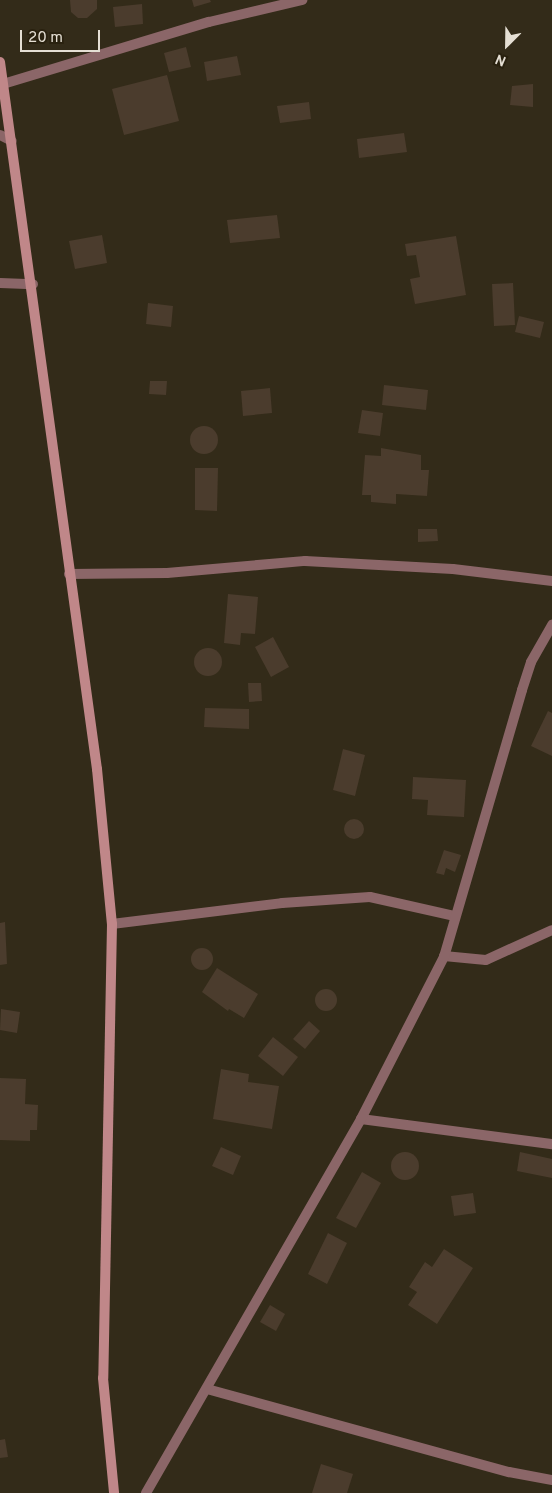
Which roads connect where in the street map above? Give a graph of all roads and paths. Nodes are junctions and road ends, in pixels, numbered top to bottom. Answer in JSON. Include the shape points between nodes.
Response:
{"nodes":[{"id":1,"x":302,"y":0,"type":"edge"},
{"id":2,"x":0,"y":62,"type":"edge"},
{"id":3,"x":3,"y":84,"type":"junction"},
{"id":4,"x":0,"y":135,"type":"edge"},
{"id":5,"x":12,"y":141,"type":"junction"},
{"id":6,"x":0,"y":283,"type":"edge"},
{"id":7,"x":33,"y":284,"type":"junction"},
{"id":8,"x":69,"y":574,"type":"junction"},
{"id":9,"x":552,"y":581,"type":"edge"},
{"id":10,"x":552,"y":625,"type":"edge"},
{"id":11,"x":454,"y":916,"type":"junction"},
{"id":12,"x":112,"y":924,"type":"junction"},
{"id":13,"x":552,"y":930,"type":"edge"},
{"id":14,"x":444,"y":956,"type":"junction"},
{"id":15,"x":361,"y":1119,"type":"junction"},
{"id":16,"x":552,"y":1144,"type":"edge"},
{"id":17,"x":207,"y":1389,"type":"junction"},
{"id":18,"x":552,"y":1480,"type":"edge"},
{"id":19,"x":114,"y":1493,"type":"edge"},
{"id":20,"x":146,"y":1493,"type":"edge"}],
"edges":[{"from":1,"to":3,"type":"street","via":[[209,22]]},
{"from":2,"to":3,"type":"street"},
{"from":3,"to":5,"type":"street"},
{"from":4,"to":5,"type":"street"},
{"from":5,"to":7,"type":"street"},
{"from":6,"to":7,"type":"street"},
{"from":7,"to":8,"type":"street"},
{"from":8,"to":9,"type":"street","via":[[167,573],[305,560],[453,569]]},
{"from":8,"to":12,"type":"street","via":[[97,768]]},
{"from":10,"to":11,"type":"street","via":[[531,662]]},
{"from":11,"to":12,"type":"street","via":[[370,897],[282,903]]},
{"from":11,"to":14,"type":"street"},
{"from":12,"to":19,"type":"street","via":[[102,1378]]},
{"from":13,"to":14,"type":"street","via":[[486,960]]},
{"from":14,"to":15,"type":"street"},
{"from":15,"to":16,"type":"street"},
{"from":15,"to":17,"type":"street"},
{"from":17,"to":18,"type":"street","via":[[499,1469]]},
{"from":17,"to":20,"type":"street"}]}
